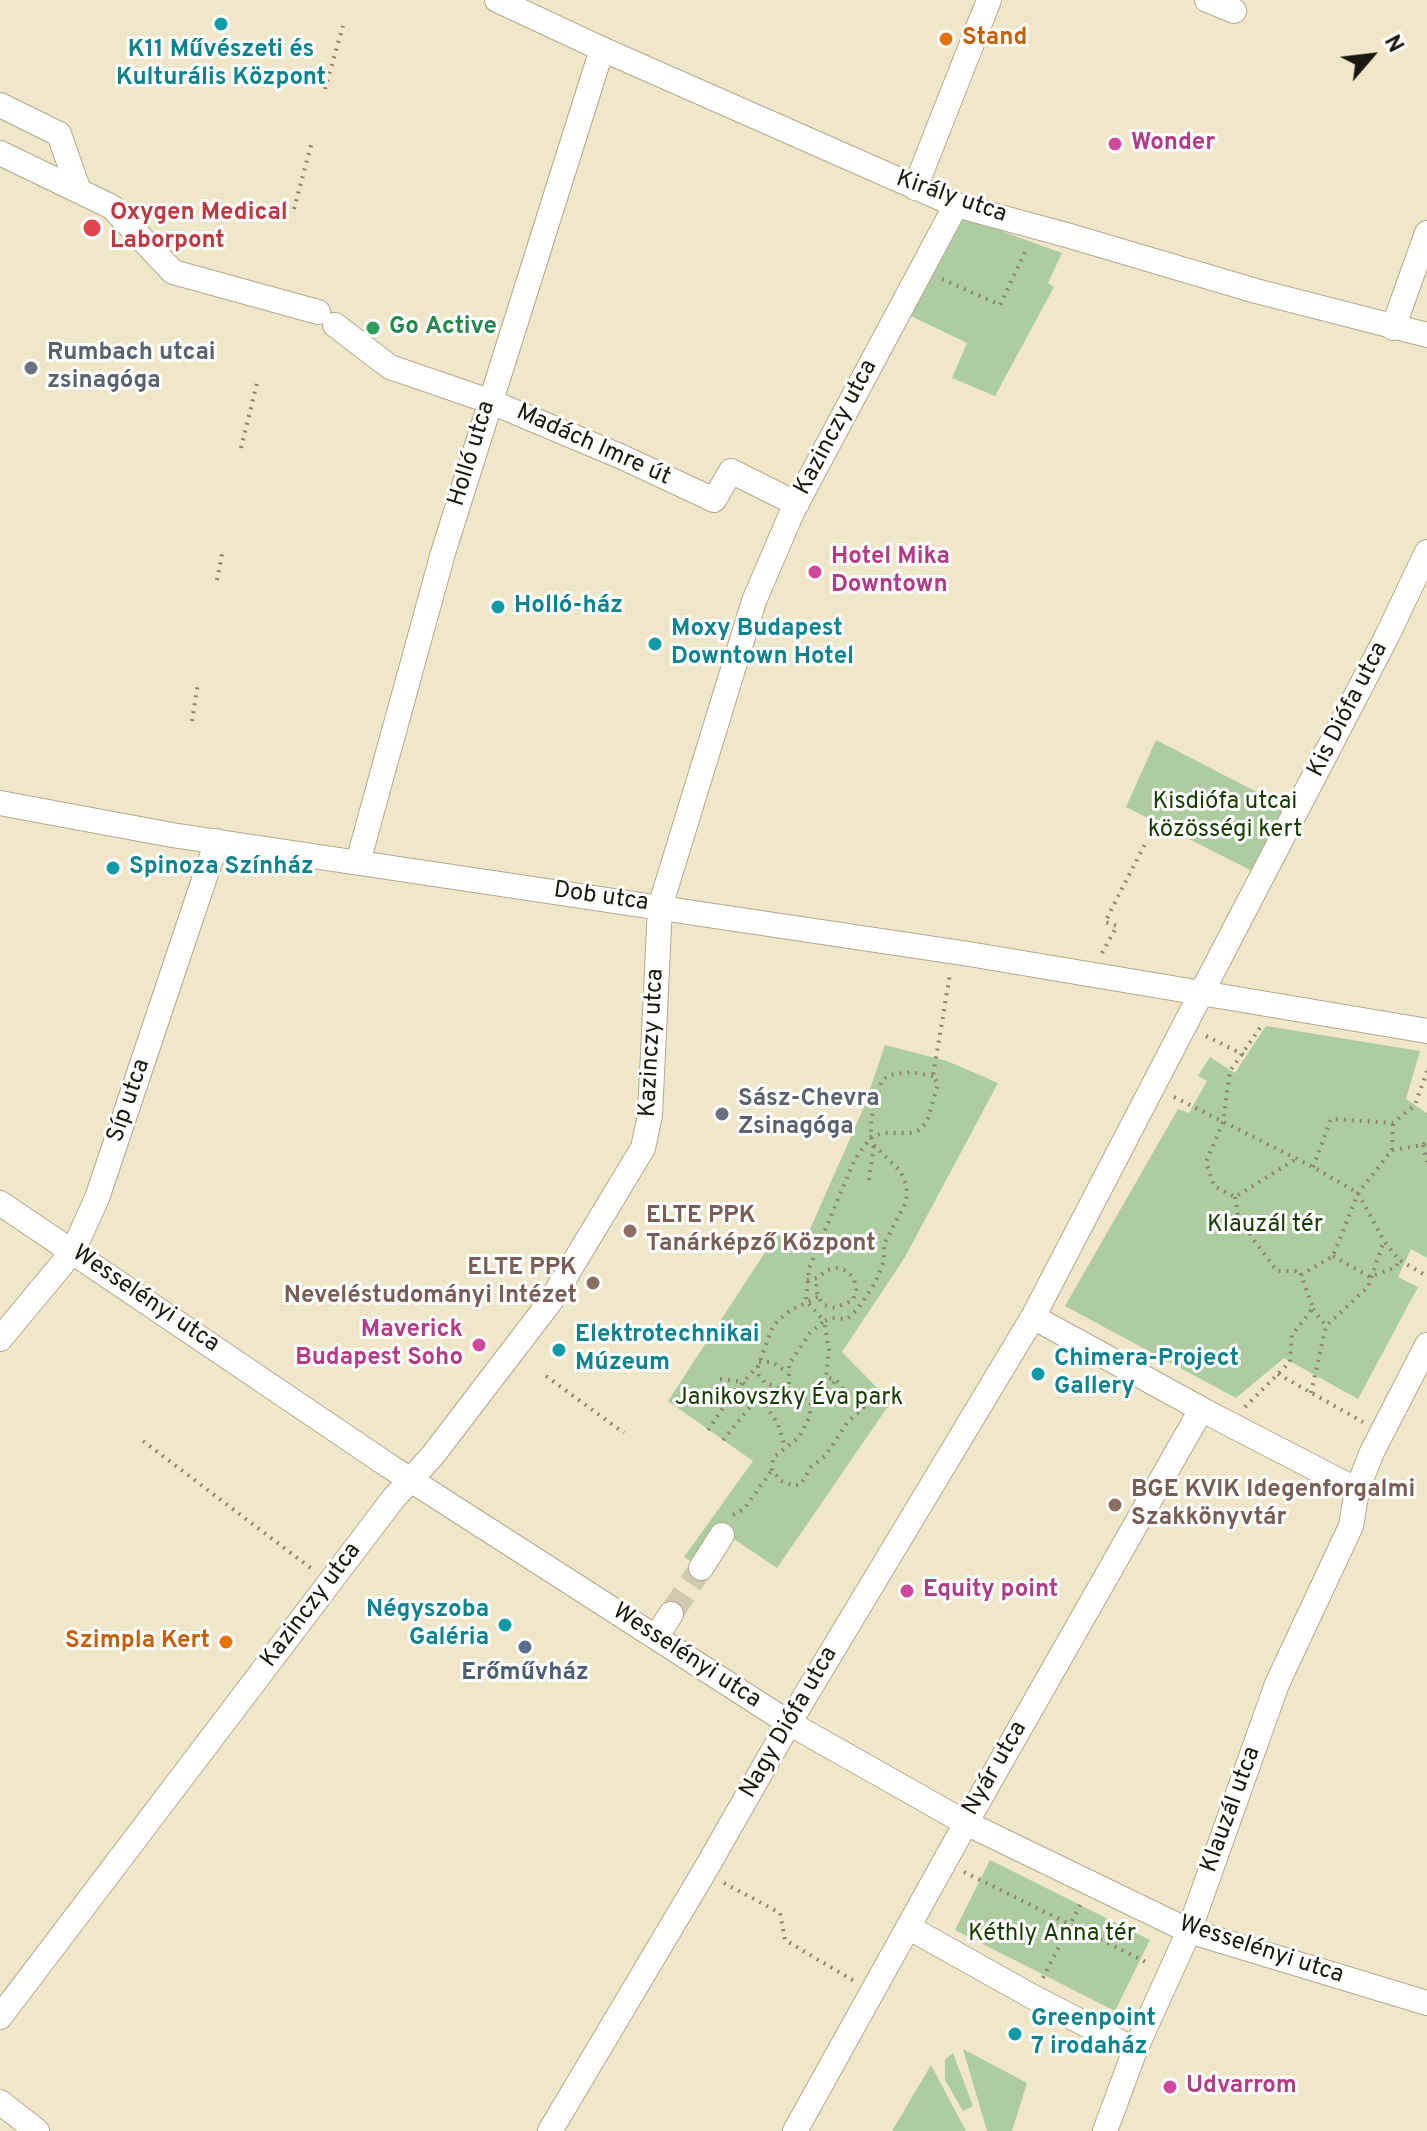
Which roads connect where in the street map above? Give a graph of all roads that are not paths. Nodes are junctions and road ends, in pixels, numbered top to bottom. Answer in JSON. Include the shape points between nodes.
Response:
{"nodes":[{"id":1,"x":497,"y":0,"type":"edge"},
{"id":2,"x":989,"y":0,"type":"edge"},
{"id":3,"x":1207,"y":0,"type":"edge"},
{"id":4,"x":1234,"y":11,"type":"dead end"},
{"id":5,"x":602,"y":49,"type":"junction"},
{"id":6,"x":0,"y":105,"type":"edge"},
{"id":7,"x":0,"y":153,"type":"edge"},
{"id":8,"x":915,"y":188,"type":"junction"},
{"id":9,"x":79,"y":191,"type":"junction"},
{"id":10,"x":956,"y":205,"type":"junction"},
{"id":11,"x":1427,"y":233,"type":"edge"},
{"id":12,"x":1393,"y":328,"type":"junction"},
{"id":13,"x":1427,"y":335,"type":"edge"},
{"id":14,"x":489,"y":401,"type":"junction"},
{"id":15,"x":797,"y":504,"type":"junction"},
{"id":16,"x":1427,"y":552,"type":"edge"},
{"id":17,"x":0,"y":803,"type":"edge"},
{"id":18,"x":217,"y":841,"type":"junction"},
{"id":19,"x":358,"y":862,"type":"junction"},
{"id":20,"x":660,"y":907,"type":"junction"},
{"id":21,"x":1202,"y":994,"type":"junction"},
{"id":22,"x":1427,"y":1031,"type":"edge"},
{"id":23,"x":0,"y":1203,"type":"edge"},
{"id":24,"x":73,"y":1251,"type":"junction"},
{"id":25,"x":1033,"y":1317,"type":"junction"},
{"id":26,"x":0,"y":1339,"type":"edge"},
{"id":27,"x":1427,"y":1345,"type":"edge"},
{"id":28,"x":1201,"y":1410,"type":"junction"},
{"id":29,"x":411,"y":1480,"type":"junction"},
{"id":30,"x":1357,"y":1490,"type":"junction"},
{"id":31,"x":722,"y":1535,"type":"dead end"},
{"id":32,"x":701,"y":1568,"type":"tunnel mouth"},
{"id":33,"x":671,"y":1614,"type":"tunnel mouth"},
{"id":34,"x":656,"y":1637,"type":"junction"},
{"id":35,"x":789,"y":1723,"type":"junction"},
{"id":36,"x":966,"y":1823,"type":"junction"},
{"id":37,"x":908,"y":1927,"type":"junction"},
{"id":38,"x":1189,"y":1931,"type":"junction"},
{"id":39,"x":1427,"y":2003,"type":"edge"},
{"id":40,"x":0,"y":2017,"type":"edge"},
{"id":41,"x":1135,"y":2050,"type":"junction"},
{"id":42,"x":0,"y":2102,"type":"edge"},
{"id":43,"x":37,"y":2131,"type":"edge"},
{"id":44,"x":550,"y":2131,"type":"edge"},
{"id":45,"x":795,"y":2131,"type":"edge"},
{"id":46,"x":1105,"y":2131,"type":"edge"}],
"edges":[{"from":1,"to":5,"type":"street","name":"Király utca"},
{"from":2,"to":8,"type":"street"},
{"from":3,"to":4,"type":"street"},
{"from":5,"to":8,"type":"street","name":"Király utca"},
{"from":5,"to":14,"type":"street","name":"Holló utca"},
{"from":6,"to":9,"type":"street","via":[[59,134]]},
{"from":7,"to":9,"type":"street","name":"Madách Imre út"},
{"from":8,"to":10,"type":"street","name":"Király utca"},
{"from":9,"to":14,"type":"street","name":"Madách Imre út","via":[[112,207],[173,272],[326,318],[390,367]]},
{"from":10,"to":12,"type":"street","name":"Király utca"},
{"from":10,"to":15,"type":"street","name":"Kazinczy utca"},
{"from":11,"to":12,"type":"street"},
{"from":12,"to":13,"type":"street","name":"Király utca"},
{"from":14,"to":15,"type":"street","name":"Madách Imre út","via":[[714,500],[731,471]]},
{"from":14,"to":19,"type":"street","name":"Holló utca"},
{"from":15,"to":20,"type":"street","name":"Kazinczy utca","via":[[754,601]]},
{"from":16,"to":21,"type":"street","name":"Kis Diófa utca"},
{"from":17,"to":18,"type":"street","name":"Dob utca"},
{"from":18,"to":19,"type":"street","name":"Dob utca"},
{"from":18,"to":24,"type":"street","name":"Síp utca","via":[[97,1198]]},
{"from":19,"to":20,"type":"street","name":"Dob utca"},
{"from":20,"to":21,"type":"street","name":"Dob utca"},
{"from":20,"to":29,"type":"street","name":"Kazinczy utca","via":[[650,1115],[643,1148],[550,1302]]},
{"from":21,"to":22,"type":"street"},
{"from":21,"to":25,"type":"street"},
{"from":23,"to":24,"type":"street","name":"Wesselényi utca"},
{"from":24,"to":26,"type":"street","name":"Síp utca"},
{"from":24,"to":29,"type":"street","name":"Wesselényi utca"},
{"from":25,"to":28,"type":"street"},
{"from":25,"to":35,"type":"street","name":"Nagy Diófa utca"},
{"from":27,"to":30,"type":"street"},
{"from":28,"to":30,"type":"street"},
{"from":28,"to":36,"type":"street","name":"Nyár utca"},
{"from":29,"to":34,"type":"street","name":"Wesselényi utca"},
{"from":29,"to":40,"type":"street","name":"Kazinczy utca"},
{"from":30,"to":38,"type":"street","name":"Klauzál utca","via":[[1351,1526],[1277,1684]]},
{"from":31,"to":32,"type":"street"},
{"from":33,"to":34,"type":"street"},
{"from":34,"to":35,"type":"street","name":"Wesselényi utca"},
{"from":35,"to":36,"type":"street","name":"Wesselényi utca"},
{"from":35,"to":44,"type":"street","name":"Nagy Diófa utca"},
{"from":36,"to":37,"type":"street","name":"Nyár utca"},
{"from":36,"to":38,"type":"street","name":"Wesselényi utca"},
{"from":37,"to":41,"type":"street"},
{"from":37,"to":45,"type":"street","name":"Nyár utca"},
{"from":38,"to":39,"type":"street","name":"Wesselényi utca"},
{"from":38,"to":41,"type":"street","name":"Klauzál utca"},
{"from":41,"to":46,"type":"street","name":"Klauzál utca"},
{"from":42,"to":43,"type":"street"}]}
